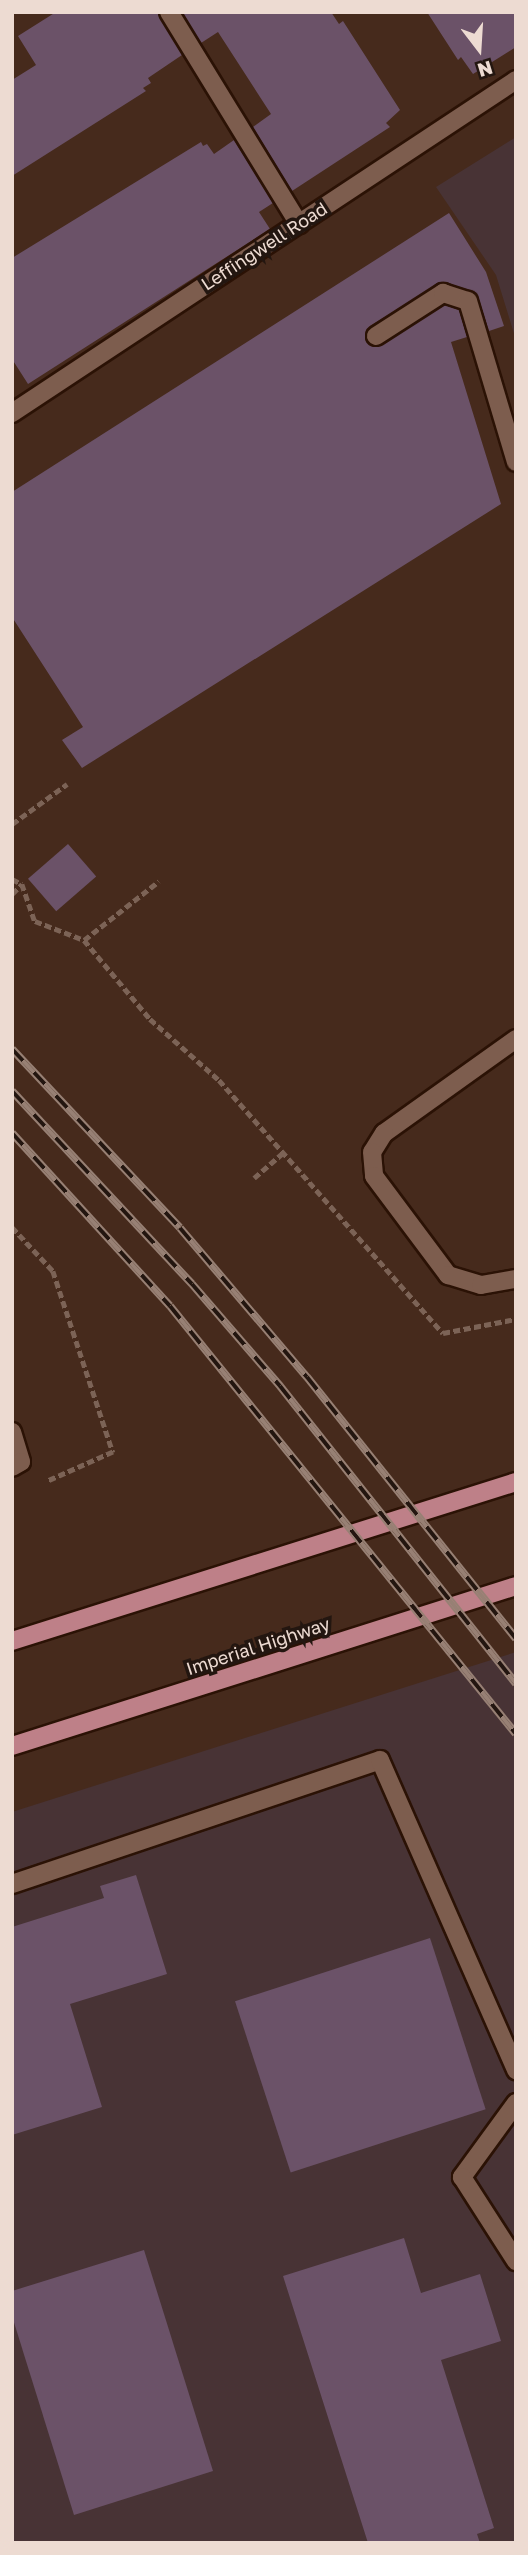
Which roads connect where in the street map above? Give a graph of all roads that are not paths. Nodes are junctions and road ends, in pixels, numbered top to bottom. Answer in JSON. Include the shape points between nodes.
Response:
{"nodes":[{"id":1,"x":169,"y":12,"type":"edge"},
{"id":2,"x":516,"y":80,"type":"edge"},
{"id":3,"x":299,"y":224,"type":"junction"},
{"id":4,"x":376,"y":336,"type":"dead end"},
{"id":5,"x":12,"y":413,"type":"edge"},
{"id":6,"x":516,"y":462,"type":"edge"},
{"id":7,"x":516,"y":1040,"type":"edge"},
{"id":8,"x":516,"y":1279,"type":"edge"},
{"id":9,"x":12,"y":1432,"type":"edge"},
{"id":10,"x":12,"y":1467,"type":"edge"},
{"id":11,"x":516,"y":1482,"type":"edge"},
{"id":12,"x":516,"y":1586,"type":"edge"},
{"id":13,"x":12,"y":1641,"type":"edge"},
{"id":14,"x":12,"y":1746,"type":"edge"},
{"id":15,"x":12,"y":1884,"type":"edge"},
{"id":16,"x":516,"y":2070,"type":"edge"},
{"id":17,"x":516,"y":2103,"type":"edge"},
{"id":18,"x":516,"y":2261,"type":"edge"}],
"edges":[{"from":1,"to":3,"type":"street"},
{"from":2,"to":3,"type":"street","name":"Leffingwell Road"},
{"from":3,"to":5,"type":"street","name":"Leffingwell Road"},
{"from":4,"to":6,"type":"street","via":[[443,293],[468,301]]},
{"from":7,"to":8,"type":"street","via":[[384,1133],[372,1152],[374,1176],[448,1275],[481,1285]]},
{"from":9,"to":10,"type":"street","via":[[21,1462]]},
{"from":11,"to":13,"type":"main road"},
{"from":12,"to":14,"type":"main road","name":"Imperial Highway"},
{"from":15,"to":16,"type":"street","via":[[380,1760]]},
{"from":17,"to":18,"type":"street","via":[[462,2177]]}]}
